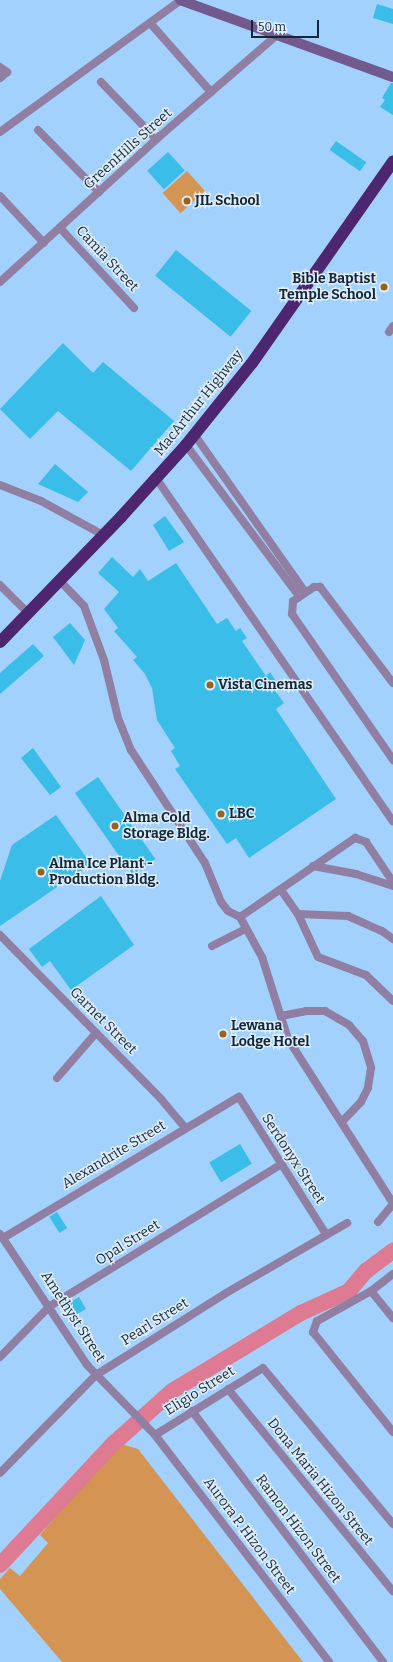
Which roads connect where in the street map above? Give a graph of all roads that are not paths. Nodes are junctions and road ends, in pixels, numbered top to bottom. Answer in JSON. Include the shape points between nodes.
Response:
{"nodes":[{"id":1,"x":181,"y":0,"type":"edge"},
{"id":2,"x":151,"y":24,"type":"junction"},
{"id":3,"x":276,"y":36,"type":"junction"},
{"id":4,"x":0,"y":67,"type":"edge"},
{"id":5,"x":393,"y":77,"type":"edge"},
{"id":6,"x":0,"y":78,"type":"edge"},
{"id":7,"x":101,"y":82,"type":"dead end"},
{"id":8,"x":212,"y":92,"type":"junction"},
{"id":9,"x":38,"y":130,"type":"dead end"},
{"id":10,"x":0,"y":132,"type":"edge"},
{"id":11,"x":156,"y":139,"type":"junction"},
{"id":12,"x":393,"y":162,"type":"edge"},
{"id":13,"x":99,"y":192,"type":"junction"},
{"id":14,"x":0,"y":196,"type":"edge"},
{"id":15,"x":60,"y":228,"type":"junction"},
{"id":16,"x":44,"y":243,"type":"junction"},
{"id":17,"x":0,"y":282,"type":"edge"},
{"id":18,"x":134,"y":308,"type":"dead end"},
{"id":19,"x":194,"y":434,"type":"junction"},
{"id":20,"x":186,"y":445,"type":"junction"},
{"id":21,"x":156,"y":478,"type":"junction"},
{"id":22,"x":0,"y":485,"type":"edge"},
{"id":23,"x":103,"y":535,"type":"junction"},
{"id":24,"x":59,"y":580,"type":"junction"},
{"id":25,"x":0,"y":587,"type":"edge"},
{"id":26,"x":302,"y":594,"type":"junction"},
{"id":27,"x":28,"y":613,"type":"junction"},
{"id":28,"x":0,"y":642,"type":"edge"},
{"id":29,"x":393,"y":683,"type":"edge"},
{"id":30,"x":393,"y":760,"type":"edge"},
{"id":31,"x":393,"y":821,"type":"edge"},
{"id":32,"x":313,"y":866,"type":"junction"},
{"id":33,"x":393,"y":882,"type":"edge"},
{"id":34,"x":393,"y":886,"type":"edge"},
{"id":35,"x":281,"y":890,"type":"junction"},
{"id":36,"x":298,"y":914,"type":"junction"},
{"id":37,"x":240,"y":917,"type":"junction"},
{"id":38,"x":246,"y":928,"type":"junction"},
{"id":39,"x":0,"y":935,"type":"edge"},
{"id":40,"x":393,"y":939,"type":"edge"},
{"id":41,"x":212,"y":946,"type":"dead end"},
{"id":42,"x":393,"y":1001,"type":"edge"},
{"id":43,"x":280,"y":1016,"type":"junction"},
{"id":44,"x":96,"y":1033,"type":"junction"},
{"id":45,"x":57,"y":1078,"type":"dead end"},
{"id":46,"x":238,"y":1097,"type":"joint"},
{"id":47,"x":342,"y":1122,"type":"junction"},
{"id":48,"x":185,"y":1128,"type":"junction"},
{"id":49,"x":280,"y":1165,"type":"junction"},
{"id":50,"x":393,"y":1204,"type":"edge"},
{"id":51,"x":378,"y":1222,"type":"dead end"},
{"id":52,"x":347,"y":1223,"type":"dead end"},
{"id":53,"x":326,"y":1234,"type":"junction"},
{"id":54,"x":2,"y":1236,"type":"edge"},
{"id":55,"x":393,"y":1274,"type":"edge"},
{"id":56,"x":371,"y":1291,"type":"junction"},
{"id":57,"x":50,"y":1306,"type":"junction"},
{"id":58,"x":393,"y":1318,"type":"edge"},
{"id":59,"x":0,"y":1356,"type":"edge"},
{"id":60,"x":96,"y":1375,"type":"junction"},
{"id":61,"x":228,"y":1389,"type":"junction"},
{"id":62,"x":192,"y":1411,"type":"junction"},
{"id":63,"x":147,"y":1427,"type":"joint"},
{"id":64,"x":393,"y":1432,"type":"edge"},
{"id":65,"x":155,"y":1435,"type":"junction"},
{"id":66,"x":0,"y":1473,"type":"edge"},
{"id":67,"x":393,"y":1524,"type":"edge"},
{"id":68,"x":393,"y":1591,"type":"edge"},
{"id":69,"x":329,"y":1662,"type":"edge"},
{"id":70,"x":383,"y":1662,"type":"edge"}],
"edges":[{"from":1,"to":2,"type":"street"},
{"from":1,"to":3,"type":"street"},
{"from":2,"to":8,"type":"street"},
{"from":2,"to":10,"type":"street"},
{"from":3,"to":5,"type":"street"},
{"from":3,"to":8,"type":"street","name":"GreenHills Street"},
{"from":4,"to":6,"type":"street","via":[[7,72]]},
{"from":7,"to":11,"type":"street"},
{"from":8,"to":11,"type":"street","name":"GreenHills Street"},
{"from":9,"to":13,"type":"street"},
{"from":11,"to":13,"type":"street","name":"GreenHills Street"},
{"from":12,"to":19,"type":"highway","name":"MacArthur Highway","via":[[252,363]]},
{"from":13,"to":15,"type":"street","name":"GreenHills Street"},
{"from":14,"to":16,"type":"street"},
{"from":15,"to":16,"type":"street","name":"GreenHills Street"},
{"from":15,"to":18,"type":"street","name":"Camia Street"},
{"from":16,"to":17,"type":"street","name":"GreenHills Street"},
{"from":19,"to":20,"type":"highway","name":"MacArthur Highway"},
{"from":19,"to":26,"type":"street"},
{"from":20,"to":21,"type":"highway","name":"MacArthur Highway"},
{"from":20,"to":26,"type":"street"},
{"from":21,"to":23,"type":"highway","name":"MacArthur Highway"},
{"from":21,"to":31,"type":"street"},
{"from":22,"to":23,"type":"street","via":[[41,501]]},
{"from":23,"to":24,"type":"highway","name":"MacArthur Highway"},
{"from":24,"to":27,"type":"highway","name":"MacArthur Highway"},
{"from":24,"to":37,"type":"street","via":[[84,606],[104,660],[118,718],[131,750],[204,863],[221,902],[228,911]]},
{"from":25,"to":27,"type":"street"},
{"from":26,"to":29,"type":"street","via":[[314,587],[324,591]]},
{"from":26,"to":30,"type":"street","via":[[291,608],[292,614]]},
{"from":27,"to":28,"type":"highway","name":"MacArthur Highway"},
{"from":32,"to":33,"type":"street","via":[[358,838],[366,842]]},
{"from":32,"to":34,"type":"street","via":[[356,874]]},
{"from":32,"to":35,"type":"street"},
{"from":35,"to":36,"type":"street"},
{"from":35,"to":37,"type":"street"},
{"from":36,"to":40,"type":"street","via":[[348,916],[382,931]]},
{"from":36,"to":42,"type":"street","via":[[318,956],[366,976]]},
{"from":37,"to":38,"type":"street"},
{"from":38,"to":41,"type":"street"},
{"from":38,"to":43,"type":"street","via":[[262,957]]},
{"from":39,"to":44,"type":"street","name":"Garnet Street"},
{"from":43,"to":47,"type":"street","via":[[288,1039]]},
{"from":43,"to":47,"type":"street","via":[[306,1011],[325,1011],[349,1025],[363,1041],[371,1068],[368,1088],[361,1102]]},
{"from":44,"to":45,"type":"street"},
{"from":44,"to":48,"type":"street","name":"Garnet Street"},
{"from":46,"to":48,"type":"street","name":"Alexandrite Street"},
{"from":46,"to":49,"type":"street","name":"Serdonyx Street"},
{"from":47,"to":50,"type":"street"},
{"from":48,"to":54,"type":"street","name":"Alexandrite Street"},
{"from":49,"to":53,"type":"street","name":"Serdonyx Street"},
{"from":49,"to":57,"type":"street","name":"Opal Street"},
{"from":50,"to":51,"type":"street"},
{"from":52,"to":53,"type":"street","name":"Pearl Street"},
{"from":53,"to":60,"type":"street","name":"Pearl Street"},
{"from":54,"to":57,"type":"street","name":"Amethyst Street"},
{"from":55,"to":56,"type":"street"},
{"from":56,"to":58,"type":"street"},
{"from":56,"to":64,"type":"street","via":[[317,1321],[313,1332]]},
{"from":57,"to":59,"type":"street","name":"Opal Street"},
{"from":57,"to":60,"type":"street","name":"Amethyst Street","via":[[78,1353]]},
{"from":60,"to":63,"type":"street","name":"Amethyst Street"},
{"from":60,"to":66,"type":"street","name":"Pearl Street"},
{"from":61,"to":62,"type":"street","name":"Eligio Street"},
{"from":61,"to":67,"type":"street","name":"Eligio Street","via":[[258,1369],[266,1370]]},
{"from":61,"to":68,"type":"street","name":"Dona Maria Hizon Street"},
{"from":62,"to":65,"type":"street","name":"Eligio Street"},
{"from":62,"to":70,"type":"street","name":"Ramon Hizon Street"},
{"from":63,"to":65,"type":"street","name":"Aurora P. Hizon Street"},
{"from":65,"to":69,"type":"street","name":"Aurora P. Hizon Street"}]}
